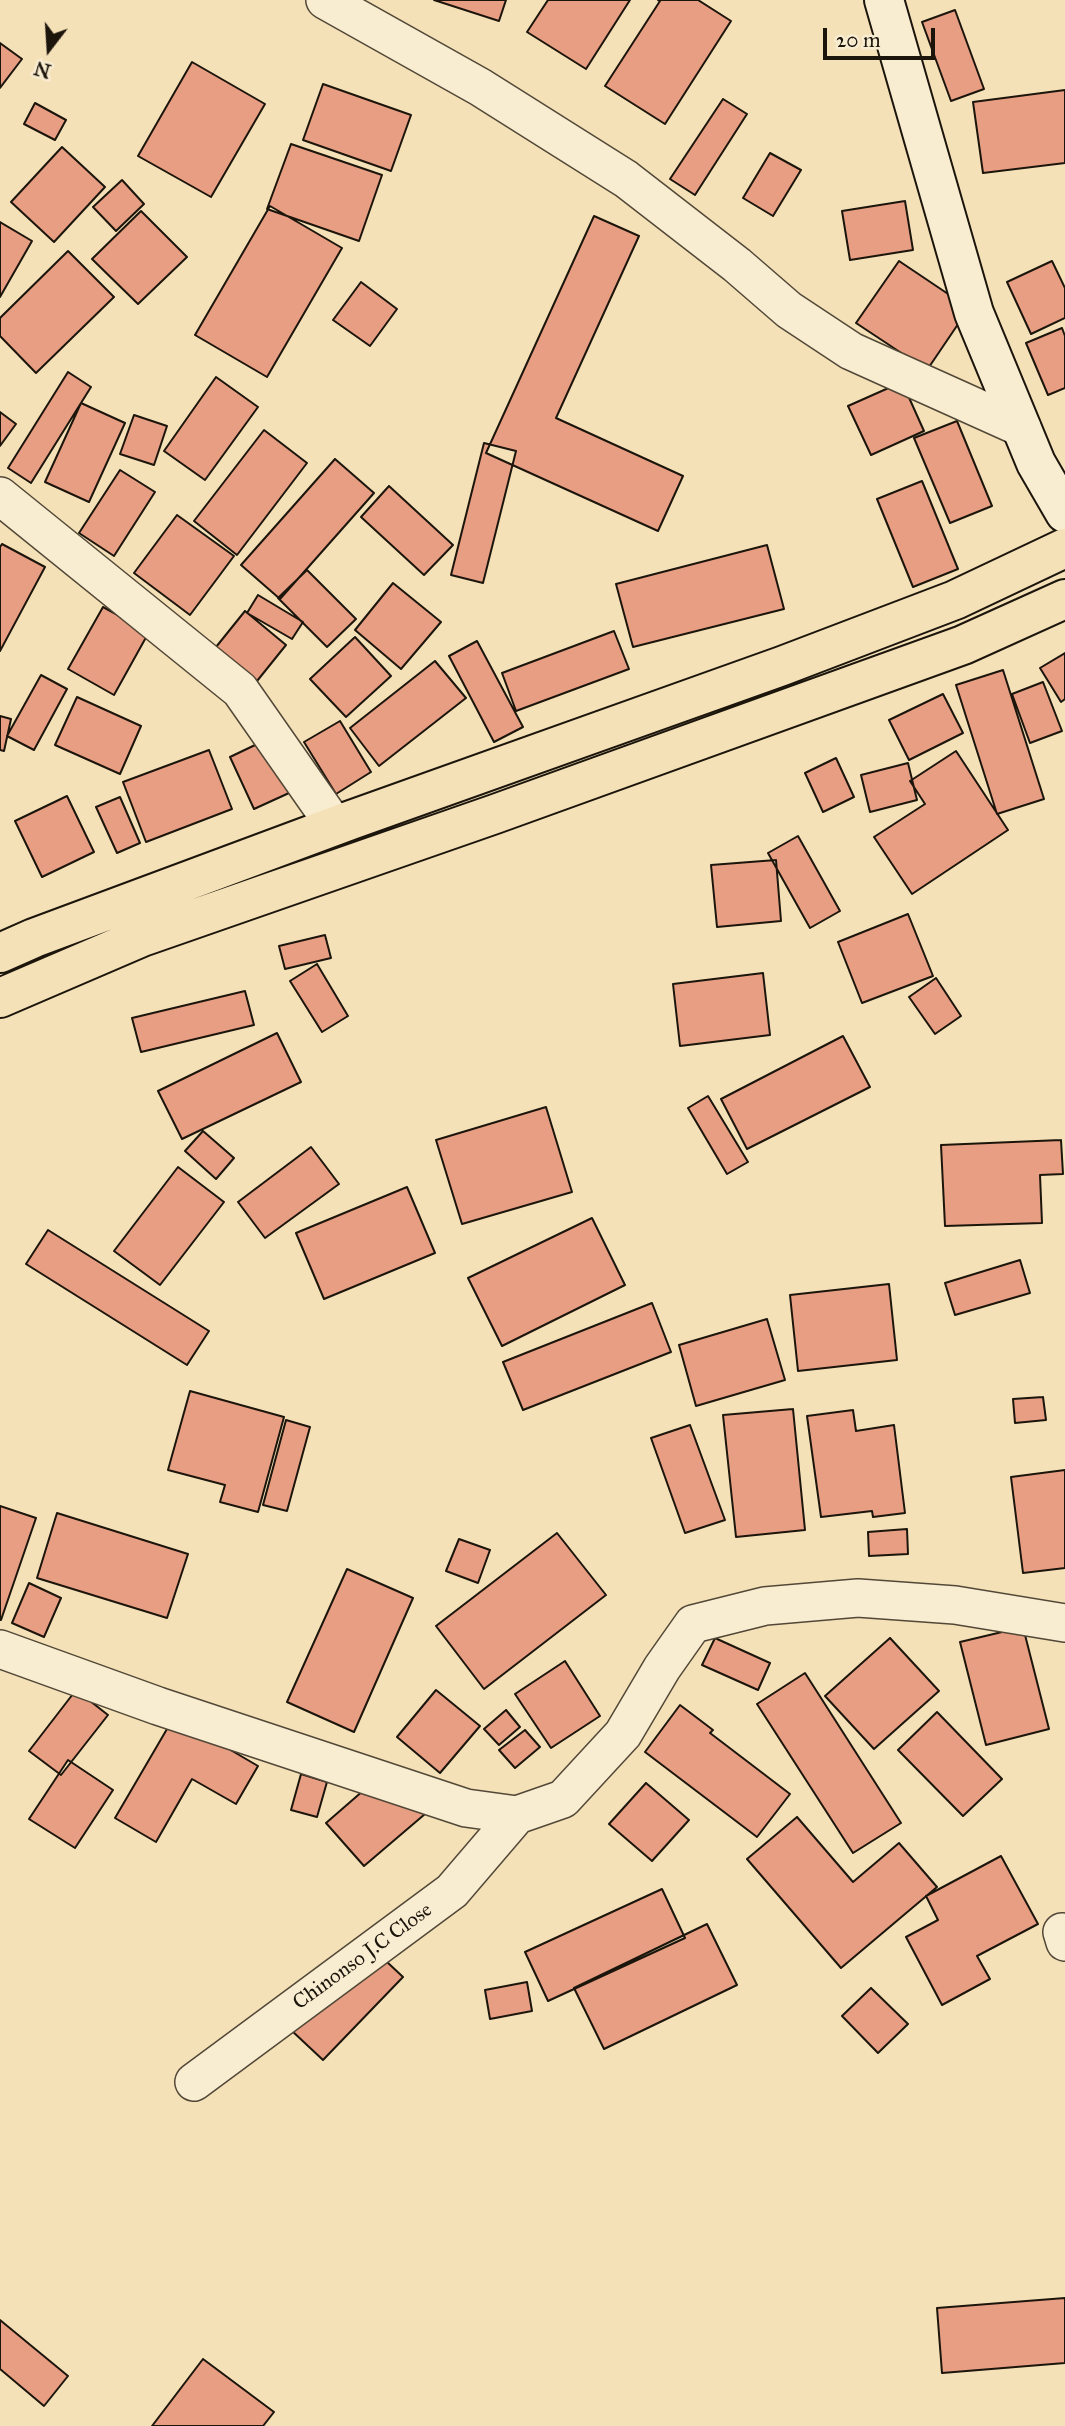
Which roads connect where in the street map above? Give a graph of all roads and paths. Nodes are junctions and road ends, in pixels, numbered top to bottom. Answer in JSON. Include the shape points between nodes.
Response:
{"nodes":[{"id":1,"x":325,"y":0,"type":"edge"},
{"id":2,"x":884,"y":0,"type":"edge"},
{"id":3,"x":1021,"y":428,"type":"junction"},
{"id":4,"x":0,"y":496,"type":"edge"},
{"id":5,"x":1065,"y":513,"type":"edge"},
{"id":6,"x":1065,"y":548,"type":"edge"},
{"id":7,"x":1065,"y":599,"type":"edge"},
{"id":8,"x":335,"y":827,"type":"junction"},
{"id":9,"x":0,"y":953,"type":"edge"},
{"id":10,"x":0,"y":998,"type":"edge"},
{"id":11,"x":1065,"y":1623,"type":"edge"},
{"id":12,"x":0,"y":1649,"type":"edge"},
{"id":13,"x":517,"y":1815,"type":"junction"},
{"id":14,"x":194,"y":2082,"type":"dead end"}],
"edges":[{"from":1,"to":3,"type":"street","via":[[480,87],[626,179],[789,310],[851,351]]},
{"from":2,"to":3,"type":"street","via":[[974,313]]},
{"from":3,"to":5,"type":"street"},
{"from":4,"to":8,"type":"street","via":[[240,690]]},
{"from":6,"to":8,"type":"main road","via":[[955,600]]},
{"from":7,"to":10,"type":"main road","via":[[963,645],[142,937]]},
{"from":8,"to":9,"type":"main road"},
{"from":11,"to":13,"type":"street","via":[[955,1605],[858,1598],[765,1606],[693,1624],[623,1734],[563,1799]]},
{"from":12,"to":13,"type":"street","via":[[466,1808]]},
{"from":13,"to":14,"type":"street","name":"Chinonso J.C Close","via":[[453,1891]]}]}
